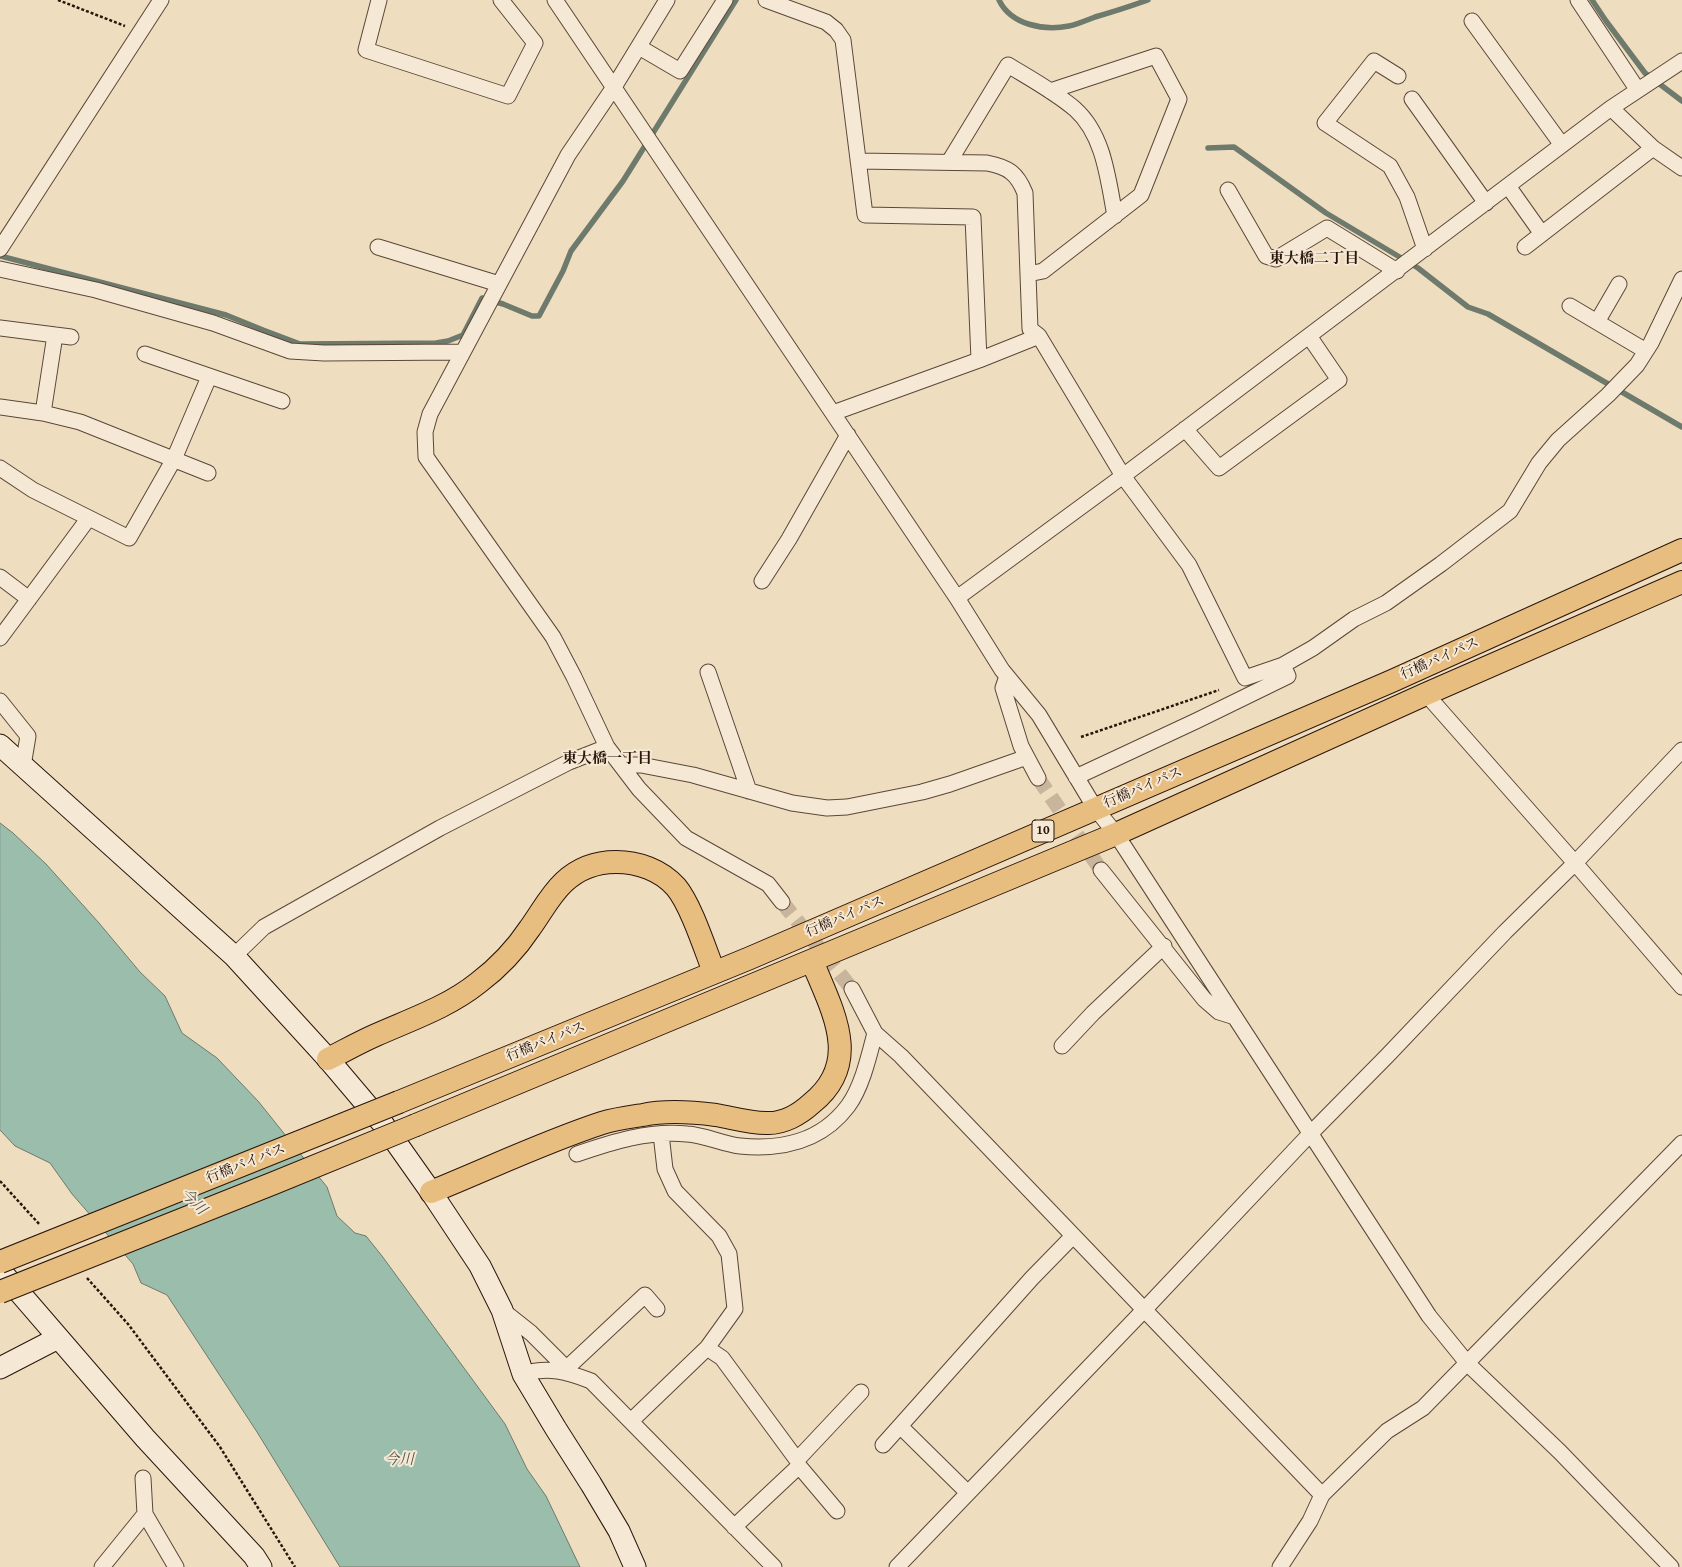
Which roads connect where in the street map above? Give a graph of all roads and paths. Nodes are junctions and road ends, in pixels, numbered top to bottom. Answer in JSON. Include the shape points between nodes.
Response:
{"nodes":[{"id":1,"x":58,"y":0,"type":"edge"},
{"id":2,"x":161,"y":0,"type":"edge"},
{"id":3,"x":379,"y":0,"type":"edge"},
{"id":4,"x":501,"y":0,"type":"edge"},
{"id":5,"x":556,"y":0,"type":"edge"},
{"id":6,"x":667,"y":0,"type":"edge"},
{"id":7,"x":724,"y":0,"type":"edge"},
{"id":8,"x":766,"y":0,"type":"edge"},
{"id":9,"x":1583,"y":2,"type":"edge"},
{"id":10,"x":1472,"y":21,"type":"dead end"},
{"id":11,"x":140,"y":32,"type":"junction"},
{"id":12,"x":639,"y":47,"type":"junction"},
{"id":13,"x":1682,"y":61,"type":"edge"},
{"id":14,"x":1398,"y":76,"type":"dead end"},
{"id":15,"x":614,"y":87,"type":"junction"},
{"id":16,"x":1637,"y":89,"type":"junction"},
{"id":17,"x":1050,"y":91,"type":"junction"},
{"id":18,"x":1412,"y":99,"type":"dead end"},
{"id":19,"x":1612,"y":108,"type":"junction"},
{"id":20,"x":1562,"y":145,"type":"junction"},
{"id":21,"x":1653,"y":148,"type":"junction"},
{"id":22,"x":858,"y":161,"type":"junction"},
{"id":23,"x":949,"y":162,"type":"junction"},
{"id":24,"x":1682,"y":168,"type":"edge"},
{"id":25,"x":1508,"y":186,"type":"junction"},
{"id":26,"x":1228,"y":190,"type":"dead end"},
{"id":27,"x":1486,"y":203,"type":"junction"},
{"id":28,"x":1116,"y":216,"type":"junction"},
{"id":29,"x":1542,"y":234,"type":"junction"},
{"id":30,"x":378,"y":247,"type":"dead end"},
{"id":31,"x":1525,"y":247,"type":"dead end"},
{"id":32,"x":0,"y":249,"type":"edge"},
{"id":33,"x":1425,"y":249,"type":"junction"},
{"id":34,"x":0,"y":269,"type":"edge"},
{"id":35,"x":1397,"y":271,"type":"junction"},
{"id":36,"x":1028,"y":274,"type":"junction"},
{"id":37,"x":1682,"y":279,"type":"edge"},
{"id":38,"x":499,"y":284,"type":"junction"},
{"id":39,"x":1619,"y":284,"type":"dead end"},
{"id":40,"x":1570,"y":306,"type":"dead end"},
{"id":41,"x":1597,"y":322,"type":"junction"},
{"id":42,"x":0,"y":328,"type":"edge"},
{"id":43,"x":55,"y":335,"type":"junction"},
{"id":44,"x":1039,"y":336,"type":"junction"},
{"id":45,"x":1309,"y":336,"type":"junction"},
{"id":46,"x":71,"y":337,"type":"dead end"},
{"id":47,"x":1646,"y":351,"type":"junction"},
{"id":48,"x":462,"y":352,"type":"junction"},
{"id":49,"x":145,"y":354,"type":"dead end"},
{"id":50,"x":980,"y":360,"type":"junction"},
{"id":51,"x":210,"y":377,"type":"junction"},
{"id":52,"x":282,"y":401,"type":"dead end"},
{"id":53,"x":0,"y":407,"type":"edge"},
{"id":54,"x":43,"y":413,"type":"junction"},
{"id":55,"x":833,"y":413,"type":"junction"},
{"id":56,"x":1185,"y":429,"type":"junction"},
{"id":57,"x":848,"y":435,"type":"junction"},
{"id":58,"x":174,"y":459,"type":"junction"},
{"id":59,"x":0,"y":468,"type":"edge"},
{"id":60,"x":208,"y":473,"type":"dead end"},
{"id":61,"x":1123,"y":476,"type":"junction"},
{"id":62,"x":88,"y":519,"type":"junction"},
{"id":63,"x":1682,"y":550,"type":"edge"},
{"id":64,"x":0,"y":576,"type":"edge"},
{"id":65,"x":762,"y":581,"type":"dead end"},
{"id":66,"x":1682,"y":582,"type":"edge"},
{"id":67,"x":957,"y":598,"type":"junction"},
{"id":68,"x":29,"y":599,"type":"junction"},
{"id":69,"x":0,"y":638,"type":"edge"},
{"id":70,"x":1282,"y":665,"type":"junction"},
{"id":71,"x":708,"y":672,"type":"dead end"},
{"id":72,"x":1007,"y":676,"type":"junction"},
{"id":73,"x":1245,"y":678,"type":"junction"},
{"id":74,"x":1426,"y":694,"type":"junction"},
{"id":75,"x":0,"y":701,"type":"edge"},
{"id":76,"x":1081,"y":737,"type":"dead end"},
{"id":77,"x":0,"y":745,"type":"edge"},
{"id":78,"x":606,"y":746,"type":"junction"},
{"id":79,"x":1682,"y":750,"type":"edge"},
{"id":80,"x":1026,"y":757,"type":"junction"},
{"id":81,"x":621,"y":765,"type":"junction"},
{"id":82,"x":23,"y":766,"type":"junction"},
{"id":83,"x":1076,"y":777,"type":"junction"},
{"id":84,"x":1038,"y":778,"type":"tunnel mouth"},
{"id":85,"x":749,"y":791,"type":"junction"},
{"id":86,"x":1095,"y":808,"type":"junction"},
{"id":87,"x":1116,"y":834,"type":"junction"},
{"id":88,"x":1575,"y":863,"type":"junction"},
{"id":89,"x":1101,"y":870,"type":"tunnel mouth"},
{"id":90,"x":782,"y":902,"type":"tunnel mouth"},
{"id":91,"x":1164,"y":946,"type":"junction"},
{"id":92,"x":234,"y":956,"type":"junction"},
{"id":93,"x":812,"y":961,"type":"junction"},
{"id":94,"x":714,"y":972,"type":"junction"},
{"id":95,"x":1682,"y":987,"type":"edge"},
{"id":96,"x":852,"y":989,"type":"tunnel mouth"},
{"id":97,"x":1235,"y":1017,"type":"junction"},
{"id":98,"x":875,"y":1033,"type":"junction"},
{"id":99,"x":1062,"y":1046,"type":"dead end"},
{"id":100,"x":328,"y":1059,"type":"junction"},
{"id":101,"x":661,"y":1134,"type":"junction"},
{"id":102,"x":1310,"y":1134,"type":"junction"},
{"id":103,"x":1682,"y":1143,"type":"edge"},
{"id":104,"x":577,"y":1154,"type":"dead end"},
{"id":105,"x":0,"y":1182,"type":"edge"},
{"id":106,"x":431,"y":1192,"type":"junction"},
{"id":107,"x":45,"y":1231,"type":"dead end"},
{"id":108,"x":1073,"y":1236,"type":"junction"},
{"id":109,"x":0,"y":1262,"type":"edge"},
{"id":110,"x":0,"y":1270,"type":"edge"},
{"id":111,"x":86,"y":1278,"type":"dead end"},
{"id":112,"x":0,"y":1292,"type":"edge"},
{"id":113,"x":656,"y":1309,"type":"dead end"},
{"id":114,"x":502,"y":1310,"type":"junction"},
{"id":115,"x":1144,"y":1310,"type":"junction"},
{"id":116,"x":58,"y":1338,"type":"junction"},
{"id":117,"x":707,"y":1348,"type":"junction"},
{"id":118,"x":1468,"y":1364,"type":"junction"},
{"id":119,"x":0,"y":1368,"type":"edge"},
{"id":120,"x":569,"y":1370,"type":"junction"},
{"id":121,"x":523,"y":1374,"type":"junction"},
{"id":122,"x":861,"y":1392,"type":"dead end"},
{"id":123,"x":631,"y":1421,"type":"junction"},
{"id":124,"x":900,"y":1426,"type":"junction"},
{"id":125,"x":883,"y":1445,"type":"dead end"},
{"id":126,"x":798,"y":1463,"type":"junction"},
{"id":127,"x":143,"y":1478,"type":"dead end"},
{"id":128,"x":968,"y":1493,"type":"junction"},
{"id":129,"x":1322,"y":1495,"type":"junction"},
{"id":130,"x":837,"y":1511,"type":"dead end"},
{"id":131,"x":145,"y":1514,"type":"junction"},
{"id":132,"x":734,"y":1527,"type":"junction"},
{"id":133,"x":102,"y":1567,"type":"edge"},
{"id":134,"x":176,"y":1567,"type":"edge"},
{"id":135,"x":261,"y":1567,"type":"edge"},
{"id":136,"x":295,"y":1567,"type":"edge"},
{"id":137,"x":635,"y":1567,"type":"edge"},
{"id":138,"x":774,"y":1567,"type":"edge"},
{"id":139,"x":897,"y":1567,"type":"edge"},
{"id":140,"x":1280,"y":1567,"type":"edge"},
{"id":141,"x":1671,"y":1567,"type":"edge"}],
"edges":[{"from":1,"to":11,"type":"path"},
{"from":2,"to":11,"type":"street"},
{"from":3,"to":4,"type":"street","via":[[366,50],[508,96],[535,43]]},
{"from":5,"to":15,"type":"street"},
{"from":6,"to":12,"type":"street"},
{"from":7,"to":12,"type":"street","via":[[680,71]]},
{"from":8,"to":22,"type":"street","via":[[826,22],[843,40]]},
{"from":9,"to":16,"type":"street"},
{"from":10,"to":20,"type":"street"},
{"from":11,"to":32,"type":"street"},
{"from":12,"to":15,"type":"street"},
{"from":13,"to":16,"type":"street"},
{"from":14,"to":33,"type":"street","via":[[1374,61],[1325,123],[1390,166],[1407,197]]},
{"from":15,"to":38,"type":"street","via":[[568,155]]},
{"from":15,"to":55,"type":"street"},
{"from":16,"to":19,"type":"street"},
{"from":17,"to":23,"type":"street","via":[[1008,65]]},
{"from":17,"to":28,"type":"street","via":[[1075,110],[1089,126],[1098,143]]},
{"from":17,"to":28,"type":"street","via":[[1156,56],[1179,100],[1141,195]]},
{"from":18,"to":27,"type":"street"},
{"from":19,"to":20,"type":"street"},
{"from":19,"to":21,"type":"street"},
{"from":20,"to":25,"type":"street"},
{"from":21,"to":24,"type":"street"},
{"from":21,"to":29,"type":"street"},
{"from":22,"to":23,"type":"street"},
{"from":22,"to":50,"type":"street","via":[[865,215],[973,217]]},
{"from":23,"to":36,"type":"street","via":[[999,165],[1020,181],[1025,193]]},
{"from":25,"to":27,"type":"street"},
{"from":25,"to":29,"type":"street"},
{"from":26,"to":35,"type":"street","via":[[1266,256],[1276,259],[1327,228]]},
{"from":27,"to":33,"type":"street"},
{"from":28,"to":36,"type":"street","via":[[1044,271]]},
{"from":29,"to":31,"type":"street"},
{"from":30,"to":38,"type":"street"},
{"from":33,"to":35,"type":"street"},
{"from":34,"to":48,"type":"street","via":[[96,290],[213,323],[290,351],[324,354]]},
{"from":35,"to":45,"type":"street"},
{"from":36,"to":44,"type":"street","via":[[1030,329]]},
{"from":37,"to":47,"type":"street"},
{"from":38,"to":48,"type":"street"},
{"from":39,"to":41,"type":"street"},
{"from":40,"to":41,"type":"street"},
{"from":41,"to":47,"type":"street"},
{"from":42,"to":43,"type":"street"},
{"from":43,"to":46,"type":"street"},
{"from":43,"to":54,"type":"street"},
{"from":44,"to":50,"type":"street"},
{"from":44,"to":61,"type":"street"},
{"from":45,"to":56,"type":"street"},
{"from":45,"to":56,"type":"street","via":[[1338,380],[1219,468]]},
{"from":47,"to":70,"type":"street","via":[[1637,365],[1608,395],[1558,440],[1539,463],[1510,511],[1386,603],[1354,619],[1313,648]]},
{"from":48,"to":78,"type":"street","via":[[430,414],[425,432],[426,457],[553,637]]},
{"from":49,"to":51,"type":"street"},
{"from":50,"to":55,"type":"street"},
{"from":51,"to":52,"type":"street"},
{"from":51,"to":58,"type":"street"},
{"from":53,"to":54,"type":"street"},
{"from":54,"to":58,"type":"street","via":[[80,422]]},
{"from":55,"to":57,"type":"street"},
{"from":56,"to":61,"type":"street"},
{"from":57,"to":65,"type":"street"},
{"from":57,"to":67,"type":"street"},
{"from":58,"to":60,"type":"street"},
{"from":58,"to":62,"type":"street","via":[[129,538]]},
{"from":59,"to":62,"type":"street","via":[[33,490]]},
{"from":61,"to":67,"type":"street"},
{"from":61,"to":73,"type":"street","via":[[1189,565]]},
{"from":62,"to":68,"type":"street"},
{"from":63,"to":86,"type":"highway","name":"行橋バイパス","number":"10","via":[[1392,681]]},
{"from":64,"to":68,"type":"street"},
{"from":66,"to":74,"type":"highway","name":"行橋バイパス","number":"10"},
{"from":67,"to":72,"type":"street"},
{"from":68,"to":69,"type":"street"},
{"from":70,"to":73,"type":"street"},
{"from":70,"to":83,"type":"street","via":[[1288,676]]},
{"from":71,"to":85,"type":"street"},
{"from":72,"to":80,"type":"street","via":[[1003,688],[1020,746]]},
{"from":72,"to":83,"type":"street","via":[[1039,715]]},
{"from":73,"to":76,"type":"path","via":[[1235,684]]},
{"from":74,"to":87,"type":"highway","name":"行橋バイパス","number":"10"},
{"from":74,"to":88,"type":"street"},
{"from":75,"to":82,"type":"street","via":[[28,736]]},
{"from":77,"to":82,"type":"street"},
{"from":78,"to":81,"type":"street"},
{"from":78,"to":92,"type":"street","via":[[569,762],[440,828],[264,927]]},
{"from":79,"to":88,"type":"street"},
{"from":80,"to":84,"type":"street"},
{"from":80,"to":85,"type":"street","via":[[922,792],[847,807],[810,806]]},
{"from":81,"to":85,"type":"street","via":[[641,765],[693,775]]},
{"from":81,"to":90,"type":"street","via":[[686,838],[768,884]]},
{"from":82,"to":92,"type":"street"},
{"from":83,"to":86,"type":"street"},
{"from":86,"to":87,"type":"street"},
{"from":86,"to":94,"type":"highway","name":"行橋バイパス","number":"10"},
{"from":87,"to":93,"type":"highway","name":"行橋バイパス","number":"10"},
{"from":87,"to":97,"type":"street"},
{"from":88,"to":95,"type":"street"},
{"from":88,"to":102,"type":"street"},
{"from":89,"to":91,"type":"street"},
{"from":91,"to":97,"type":"street","via":[[1204,999],[1219,1012]]},
{"from":91,"to":99,"type":"street"},
{"from":92,"to":100,"type":"street"},
{"from":93,"to":106,"type":"highway","via":[[838,1023],[841,1042],[839,1063],[832,1082],[820,1097],[803,1111],[787,1119],[768,1123],[741,1121],[716,1115],[672,1112],[646,1114],[603,1123]]},
{"from":93,"to":112,"type":"highway","name":"行橋バイパス","number":"10","bridge":true,"via":[[274,1184]]},
{"from":94,"to":100,"type":"highway","via":[[685,901],[675,886],[650,868],[624,862],[604,862],[576,872],[564,882],[510,954],[479,983],[451,1002]]},
{"from":94,"to":109,"type":"highway","name":"行橋バイパス","number":"10","bridge":true},
{"from":96,"to":98,"type":"street"},
{"from":97,"to":102,"type":"street"},
{"from":98,"to":101,"type":"street","via":[[864,1074],[848,1106],[825,1130],[796,1144],[768,1148],[738,1146],[687,1134]]},
{"from":98,"to":108,"type":"street","via":[[901,1056]]},
{"from":100,"to":106,"type":"street","via":[[383,1124]]},
{"from":101,"to":104,"type":"street","via":[[647,1134]]},
{"from":101,"to":117,"type":"street","via":[[665,1169],[675,1191],[719,1236],[729,1254],[735,1309]]},
{"from":102,"to":115,"type":"street"},
{"from":102,"to":118,"type":"street","via":[[1429,1316]]},
{"from":103,"to":118,"type":"street"},
{"from":105,"to":107,"type":"path"},
{"from":106,"to":114,"type":"street","via":[[480,1266]]},
{"from":108,"to":115,"type":"street"},
{"from":108,"to":124,"type":"street","via":[[1032,1278]]},
{"from":110,"to":116,"type":"street"},
{"from":111,"to":136,"type":"path","via":[[128,1324],[220,1446]]},
{"from":113,"to":120,"type":"street","via":[[645,1295]]},
{"from":114,"to":120,"type":"street","via":[[531,1333]]},
{"from":114,"to":121,"type":"street"},
{"from":115,"to":128,"type":"street"},
{"from":115,"to":129,"type":"street"},
{"from":116,"to":119,"type":"street"},
{"from":116,"to":135,"type":"street","via":[[145,1438],[254,1556]]},
{"from":117,"to":123,"type":"street"},
{"from":117,"to":126,"type":"street","via":[[722,1358]]},
{"from":118,"to":129,"type":"street","via":[[1423,1408],[1387,1431]]},
{"from":118,"to":141,"type":"street","via":[[1560,1452]]},
{"from":120,"to":121,"type":"street","via":[[536,1370]]},
{"from":120,"to":123,"type":"street","via":[[591,1381]]},
{"from":121,"to":137,"type":"street","via":[[619,1532]]},
{"from":122,"to":126,"type":"street"},
{"from":123,"to":132,"type":"street"},
{"from":124,"to":125,"type":"street"},
{"from":124,"to":128,"type":"street"},
{"from":126,"to":130,"type":"street"},
{"from":126,"to":132,"type":"street"},
{"from":127,"to":131,"type":"street"},
{"from":128,"to":139,"type":"street"},
{"from":129,"to":140,"type":"street","via":[[1310,1521]]},
{"from":131,"to":133,"type":"street"},
{"from":131,"to":134,"type":"street"},
{"from":132,"to":138,"type":"street"}]}
